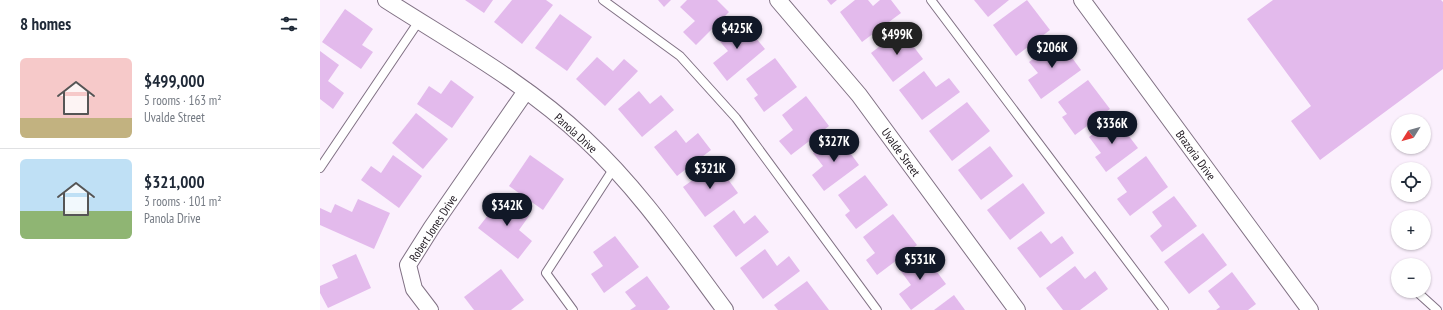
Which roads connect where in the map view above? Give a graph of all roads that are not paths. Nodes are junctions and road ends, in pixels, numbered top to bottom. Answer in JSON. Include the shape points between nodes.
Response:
{"nodes":[{"id":1,"x":386,"y":0,"type":"edge"},
{"id":2,"x":602,"y":0,"type":"edge"},
{"id":3,"x":778,"y":0,"type":"edge"},
{"id":4,"x":931,"y":0,"type":"edge"},
{"id":5,"x":1082,"y":0,"type":"edge"},
{"id":6,"x":419,"y":21,"type":"junction"},
{"id":7,"x":526,"y":91,"type":"junction"},
{"id":8,"x":320,"y":168,"type":"edge"},
{"id":9,"x":614,"y":168,"type":"junction"},
{"id":10,"x":1424,"y":298,"type":"edge"},
{"id":11,"x":430,"y":310,"type":"edge"},
{"id":12,"x":573,"y":310,"type":"edge"},
{"id":13,"x":725,"y":310,"type":"edge"},
{"id":14,"x":877,"y":310,"type":"edge"},
{"id":15,"x":1017,"y":310,"type":"edge"},
{"id":16,"x":1164,"y":310,"type":"edge"},
{"id":17,"x":1310,"y":310,"type":"edge"},
{"id":18,"x":1437,"y":310,"type":"edge"}],
"edges":[{"from":1,"to":6,"type":"street","name":"Panola Drive"},
{"from":2,"to":14,"type":"lane","via":[[680,56],[736,118]]},
{"from":3,"to":15,"type":"street","name":"Uvalde Street","via":[[859,95]]},
{"from":4,"to":16,"type":"lane"},
{"from":5,"to":17,"type":"street","name":"Brazoria Drive"},
{"from":6,"to":7,"type":"street","name":"Panola Drive"},
{"from":6,"to":8,"type":"lane"},
{"from":7,"to":9,"type":"street","name":"Panola Drive","via":[[584,138]]},
{"from":7,"to":11,"type":"street","name":"Robert Jones Drive","via":[[408,266],[414,289]]},
{"from":9,"to":12,"type":"lane","via":[[546,273]]},
{"from":9,"to":13,"type":"street","name":"Panola Drive","via":[[669,234]]},
{"from":10,"to":18,"type":"lane"}]}
